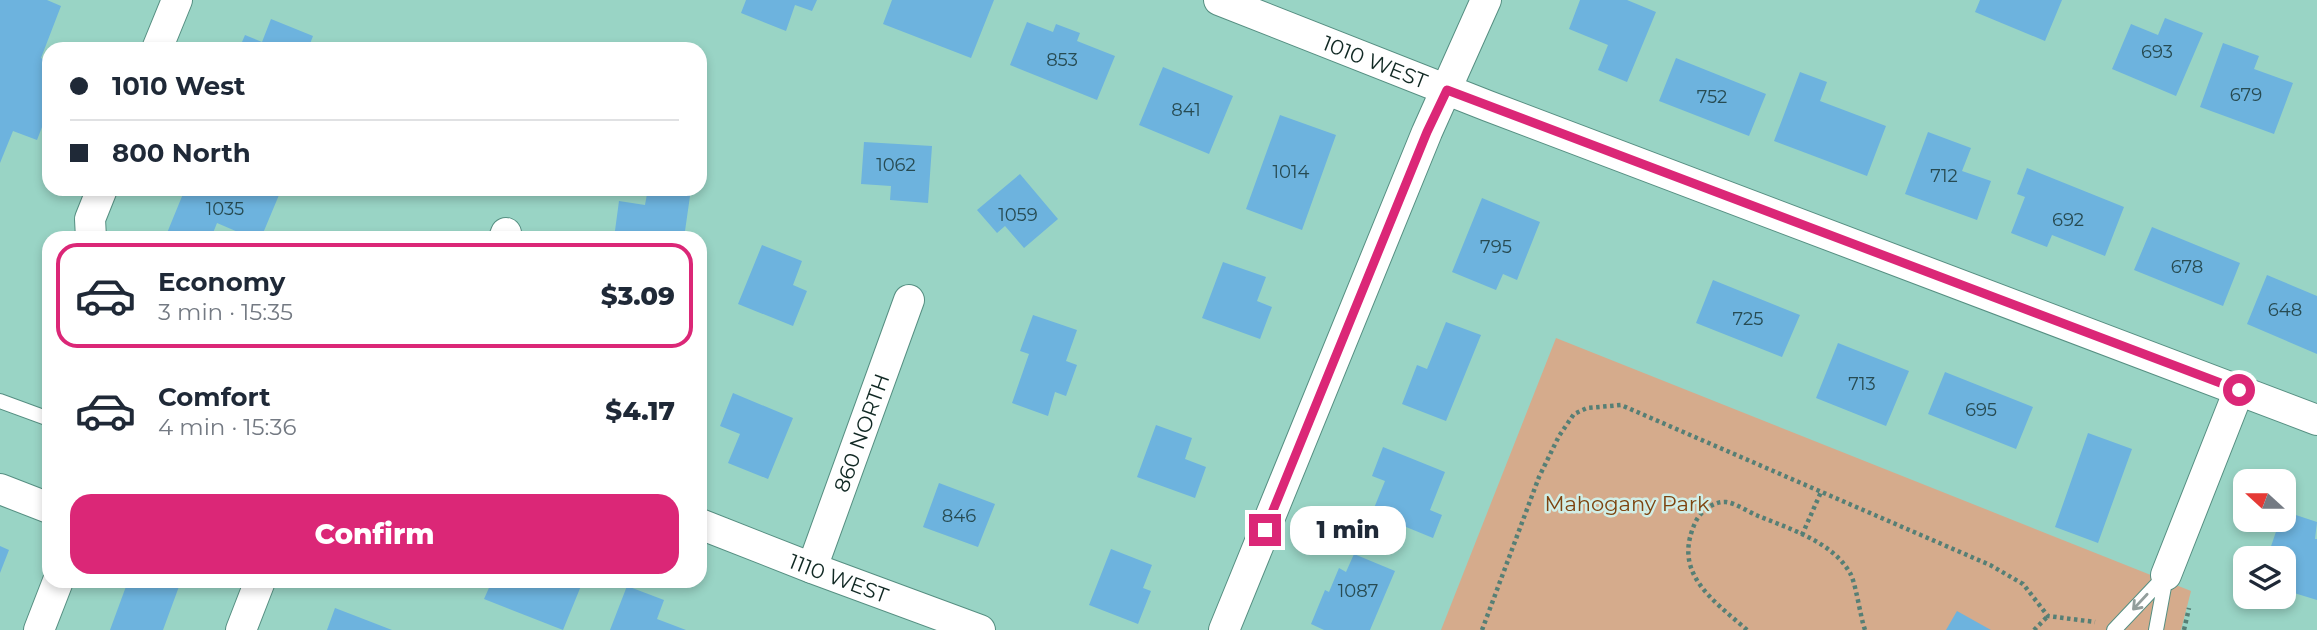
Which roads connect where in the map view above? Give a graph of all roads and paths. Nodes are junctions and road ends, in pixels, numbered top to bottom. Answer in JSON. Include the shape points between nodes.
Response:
{"nodes":[{"id":1,"x":177,"y":0,"type":"edge"},
{"id":2,"x":1219,"y":0,"type":"edge"},
{"id":3,"x":1486,"y":0,"type":"edge"},
{"id":4,"x":160,"y":42,"type":"edge"},
{"id":5,"x":1447,"y":90,"type":"junction"},
{"id":6,"x":99,"y":196,"type":"edge"},
{"id":7,"x":91,"y":231,"type":"edge"},
{"id":8,"x":909,"y":300,"type":"dead end"},
{"id":9,"x":2239,"y":390,"type":"junction"},
{"id":10,"x":0,"y":401,"type":"edge"},
{"id":11,"x":42,"y":416,"type":"edge"},
{"id":12,"x":2317,"y":420,"type":"edge"},
{"id":13,"x":0,"y":489,"type":"edge"},
{"id":14,"x":1821,"y":492,"type":"junction"},
{"id":15,"x":42,"y":505,"type":"edge"},
{"id":16,"x":707,"y":527,"type":"edge"},
{"id":17,"x":1801,"y":535,"type":"junction"},
{"id":18,"x":812,"y":568,"type":"junction"},
{"id":19,"x":2166,"y":575,"type":"junction"},
{"id":20,"x":55,"y":588,"type":"edge"},
{"id":21,"x":257,"y":588,"type":"edge"},
{"id":22,"x":2189,"y":608,"type":"dead end"},
{"id":23,"x":2048,"y":616,"type":"junction"},
{"id":24,"x":2099,"y":623,"type":"dead end"},
{"id":25,"x":39,"y":630,"type":"edge"},
{"id":26,"x":241,"y":630,"type":"edge"},
{"id":27,"x":980,"y":630,"type":"edge"},
{"id":28,"x":1224,"y":630,"type":"edge"},
{"id":29,"x":1482,"y":630,"type":"edge"},
{"id":30,"x":1747,"y":630,"type":"edge"},
{"id":31,"x":1865,"y":630,"type":"edge"},
{"id":32,"x":2034,"y":630,"type":"edge"},
{"id":33,"x":2114,"y":630,"type":"edge"},
{"id":34,"x":2155,"y":630,"type":"edge"},
{"id":35,"x":2184,"y":630,"type":"edge"}],
"edges":[{"from":1,"to":4,"type":"street"},
{"from":2,"to":5,"type":"street","name":"1010 WEST"},
{"from":3,"to":5,"type":"street"},
{"from":5,"to":9,"type":"street","name":"1010 WEST"},
{"from":5,"to":28,"type":"street"},
{"from":6,"to":7,"type":"street"},
{"from":8,"to":18,"type":"street","name":"860 NORTH"},
{"from":9,"to":12,"type":"street","name":"1010 WEST"},
{"from":9,"to":19,"type":"street"},
{"from":10,"to":11,"type":"lane"},
{"from":13,"to":15,"type":"street"},
{"from":14,"to":17,"type":"path"},
{"from":14,"to":23,"type":"path","via":[[1990,565],[2023,584]]},
{"from":14,"to":29,"type":"path","via":[[1620,405],[1587,408],[1574,414],[1539,477]]},
{"from":16,"to":18,"type":"street","name":"1110 WEST"},
{"from":17,"to":30,"type":"path","via":[[1726,502],[1711,505],[1698,516],[1687,554],[1693,575]]},
{"from":17,"to":31,"type":"path","via":[[1824,547],[1852,575]]},
{"from":18,"to":27,"type":"street","name":"1110 WEST"},
{"from":19,"to":33,"type":"lane","one_way":true},
{"from":19,"to":34,"type":"lane"},
{"from":20,"to":25,"type":"street"},
{"from":21,"to":26,"type":"street"},
{"from":22,"to":35,"type":"path"},
{"from":23,"to":24,"type":"path"},
{"from":23,"to":32,"type":"path"}]}
